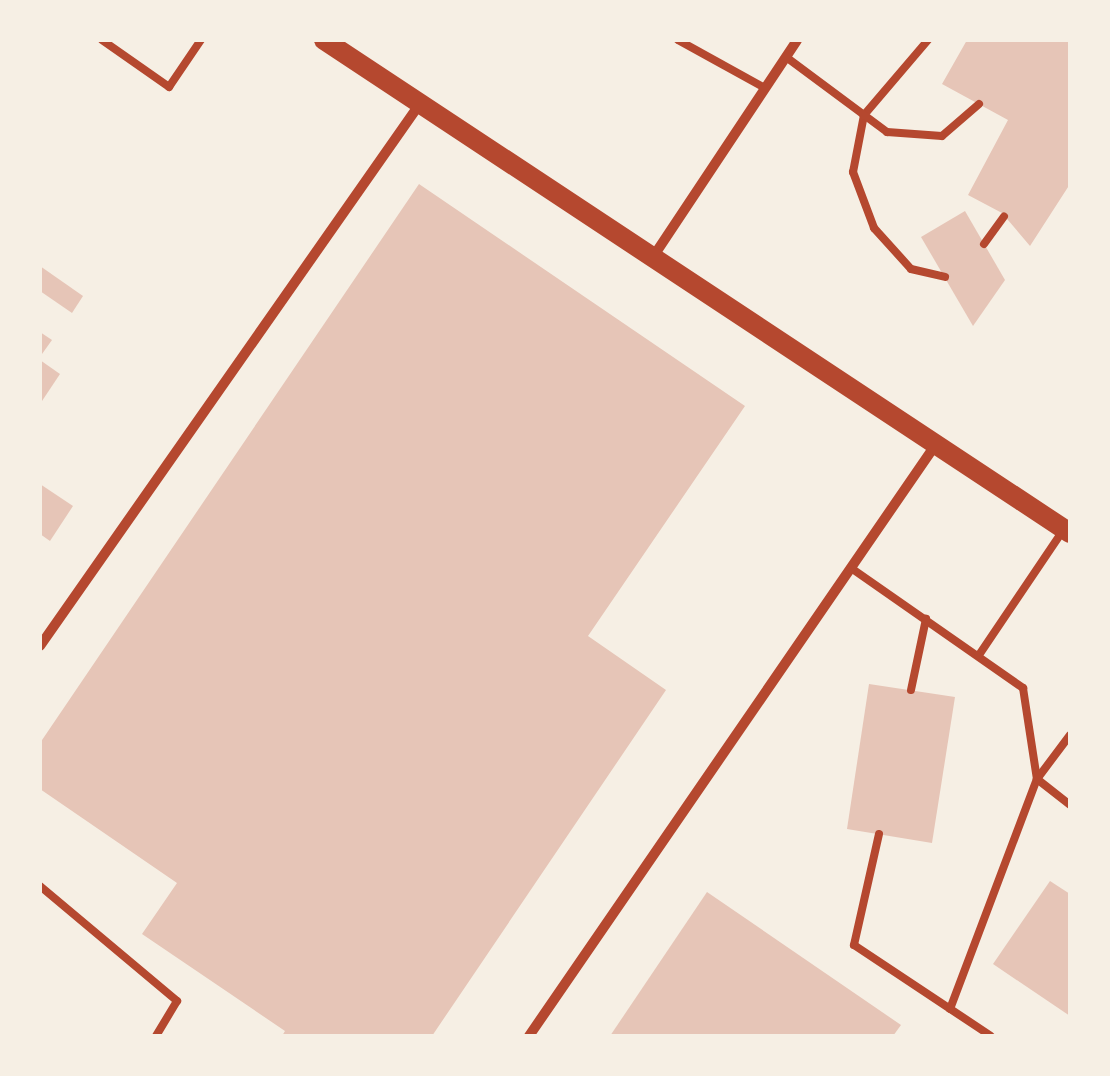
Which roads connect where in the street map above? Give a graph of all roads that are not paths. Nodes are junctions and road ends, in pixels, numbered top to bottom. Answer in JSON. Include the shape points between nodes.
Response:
{"nodes":[{"id":1,"x":102,"y":40,"type":"edge"},
{"id":2,"x":201,"y":40,"type":"edge"},
{"id":3,"x":324,"y":40,"type":"edge"},
{"id":4,"x":678,"y":40,"type":"edge"},
{"id":5,"x":796,"y":40,"type":"edge"},
{"id":6,"x":928,"y":40,"type":"edge"},
{"id":7,"x":786,"y":57,"type":"junction"},
{"id":8,"x":765,"y":88,"type":"junction"},
{"id":9,"x":979,"y":104,"type":"dead end"},
{"id":10,"x":420,"y":105,"type":"junction"},
{"id":11,"x":864,"y":115,"type":"junction"},
{"id":12,"x":1004,"y":216,"type":"dead end"},
{"id":13,"x":984,"y":244,"type":"dead end"},
{"id":14,"x":653,"y":257,"type":"junction"},
{"id":15,"x":945,"y":277,"type":"dead end"},
{"id":16,"x":936,"y":444,"type":"junction"},
{"id":17,"x":1067,"y":531,"type":"edge"},
{"id":18,"x":851,"y":568,"type":"junction"},
{"id":19,"x":926,"y":620,"type":"junction"},
{"id":20,"x":40,"y":646,"type":"edge"},
{"id":21,"x":978,"y":655,"type":"junction"},
{"id":22,"x":910,"y":690,"type":"dead end"},
{"id":23,"x":1070,"y":735,"type":"edge"},
{"id":24,"x":1037,"y":780,"type":"junction"},
{"id":25,"x":1070,"y":805,"type":"edge"},
{"id":26,"x":878,"y":834,"type":"dead end"},
{"id":27,"x":40,"y":886,"type":"edge"},
{"id":28,"x":950,"y":1009,"type":"junction"},
{"id":29,"x":156,"y":1036,"type":"edge"},
{"id":30,"x":529,"y":1036,"type":"edge"},
{"id":31,"x":991,"y":1036,"type":"edge"}],
"edges":[{"from":1,"to":2,"type":"lane","via":[[169,88]]},
{"from":3,"to":10,"type":"main road"},
{"from":4,"to":8,"type":"lane"},
{"from":5,"to":7,"type":"street"},
{"from":6,"to":11,"type":"lane"},
{"from":7,"to":8,"type":"street"},
{"from":7,"to":11,"type":"lane"},
{"from":8,"to":14,"type":"street"},
{"from":9,"to":11,"type":"lane","via":[[942,136],[887,132]]},
{"from":10,"to":14,"type":"main road"},
{"from":10,"to":20,"type":"street"},
{"from":11,"to":15,"type":"lane","via":[[853,172],[874,228],[910,269]]},
{"from":12,"to":13,"type":"lane"},
{"from":14,"to":16,"type":"main road"},
{"from":16,"to":17,"type":"main road"},
{"from":16,"to":18,"type":"street"},
{"from":17,"to":21,"type":"lane"},
{"from":18,"to":19,"type":"lane"},
{"from":18,"to":30,"type":"street"},
{"from":19,"to":21,"type":"lane"},
{"from":19,"to":22,"type":"lane"},
{"from":21,"to":24,"type":"lane","via":[[1024,688]]},
{"from":23,"to":24,"type":"lane"},
{"from":24,"to":25,"type":"lane"},
{"from":24,"to":28,"type":"lane"},
{"from":26,"to":28,"type":"lane","via":[[854,945]]},
{"from":27,"to":29,"type":"lane","via":[[177,1002]]},
{"from":28,"to":31,"type":"lane"}]}
